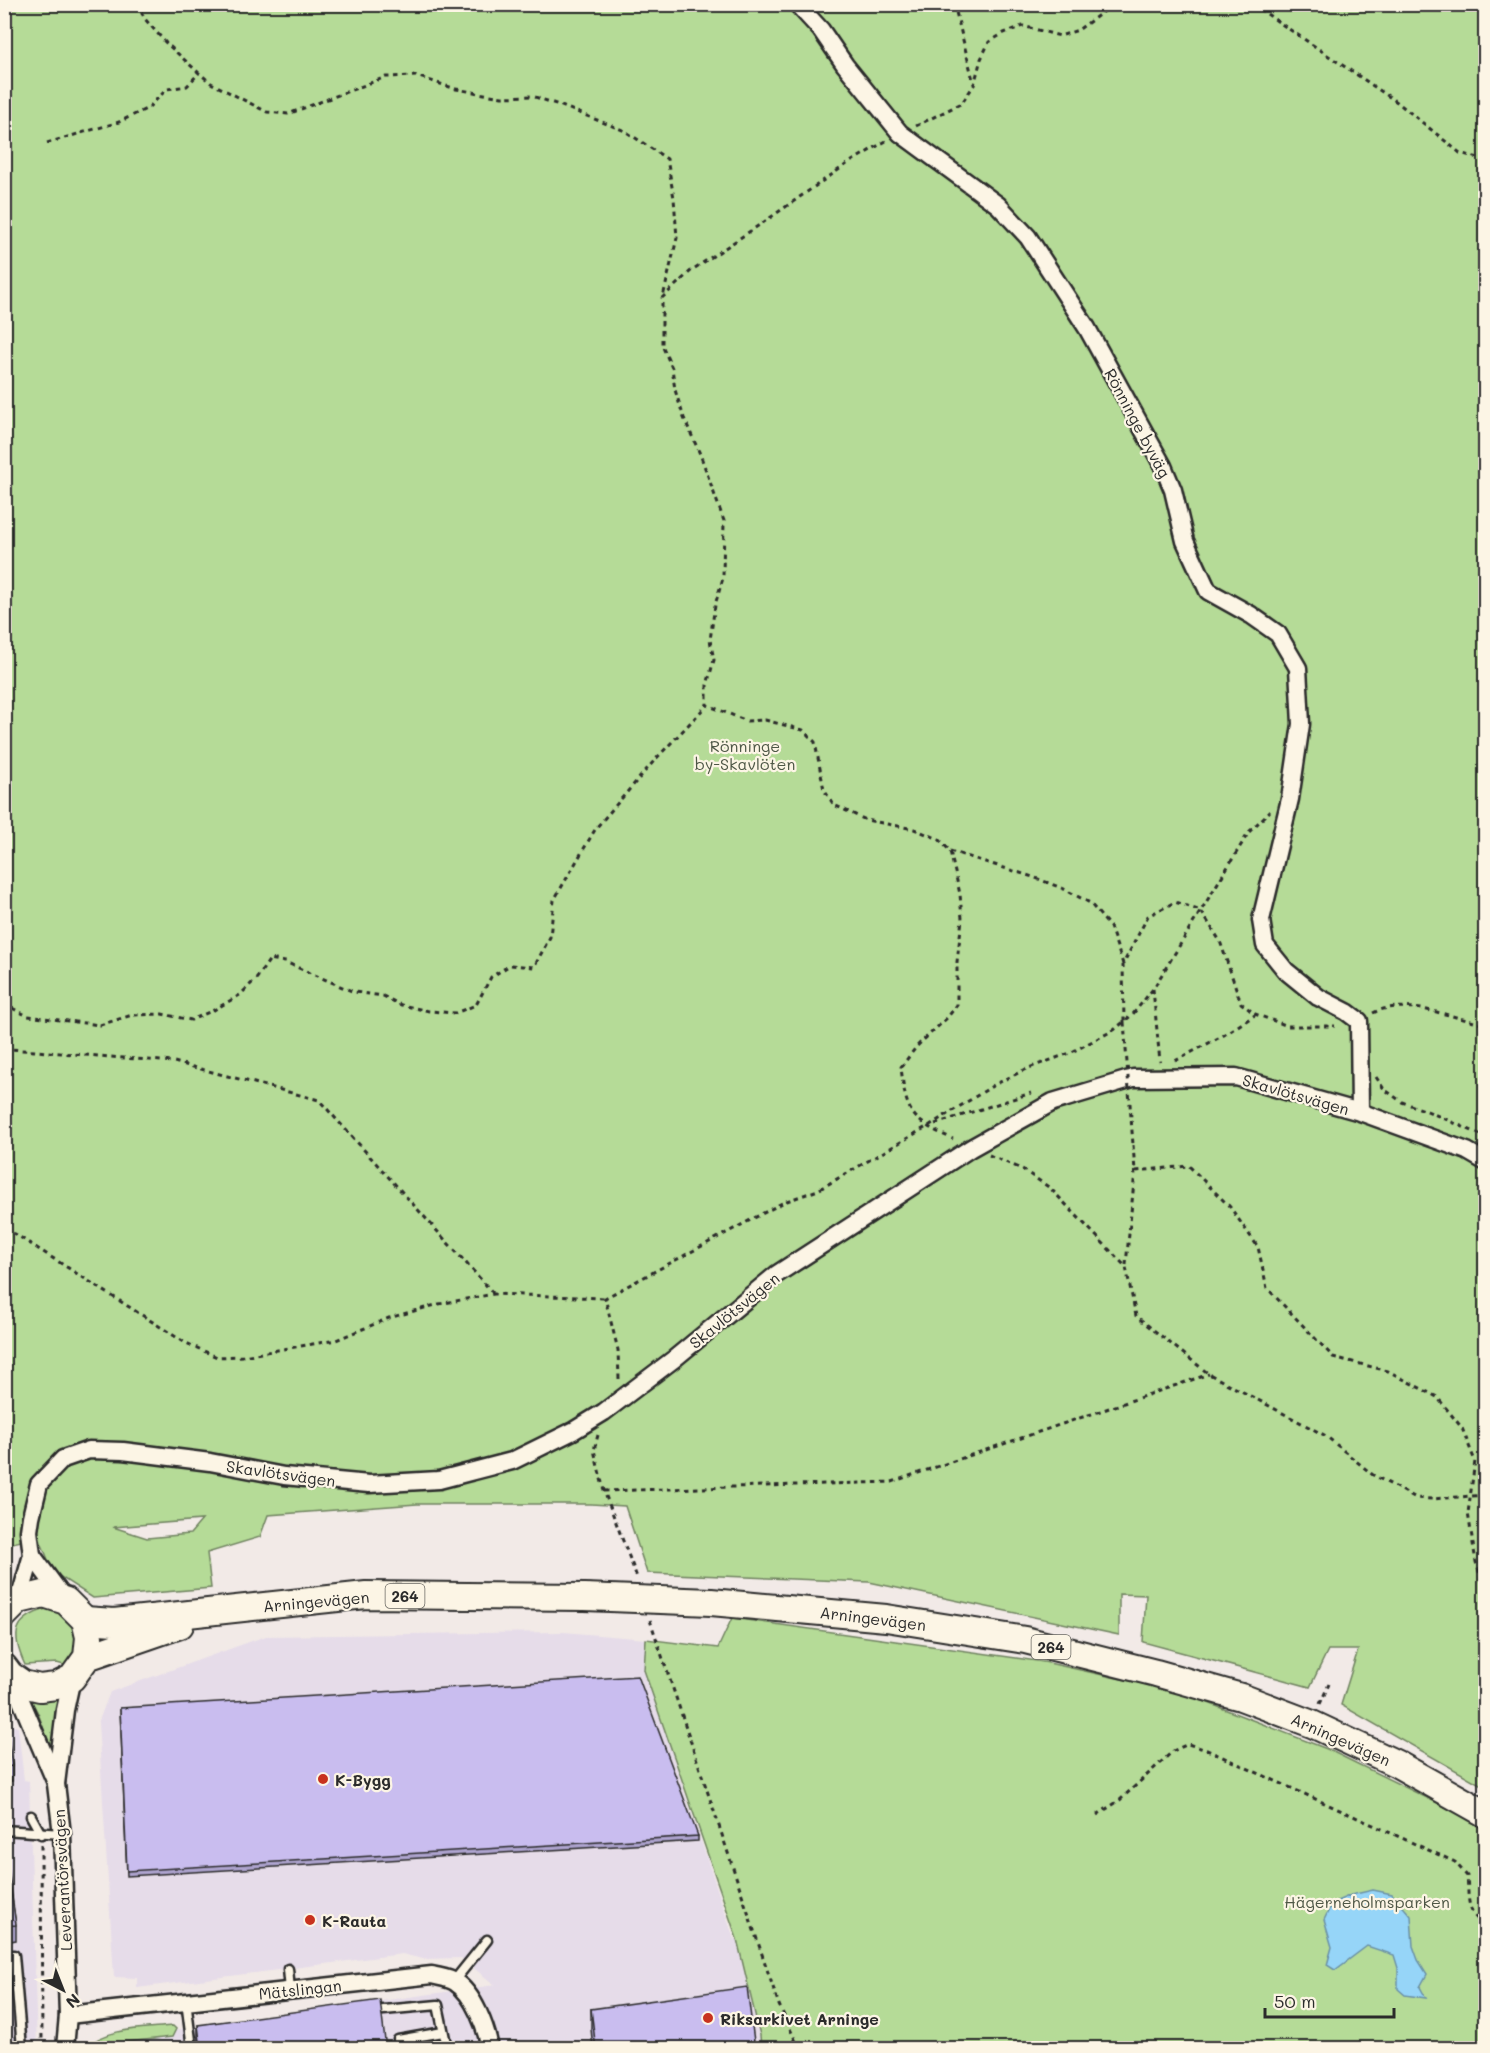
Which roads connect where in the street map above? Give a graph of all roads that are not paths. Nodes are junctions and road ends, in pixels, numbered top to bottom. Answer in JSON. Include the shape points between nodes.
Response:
{"nodes":[{"id":1,"x":797,"y":4,"type":"edge"},
{"id":2,"x":1360,"y":1112,"type":"junction"},
{"id":3,"x":1485,"y":1162,"type":"edge"},
{"id":4,"x":32,"y":1555,"type":"junction"},
{"id":5,"x":66,"y":1600,"type":"junction"},
{"id":6,"x":12,"y":1608,"type":"edge"},
{"id":7,"x":225,"y":1610,"type":"junction"},
{"id":8,"x":85,"y":1620,"type":"junction"},
{"id":9,"x":87,"y":1657,"type":"junction"},
{"id":10,"x":7,"y":1671,"type":"edge"},
{"id":11,"x":72,"y":1678,"type":"junction"},
{"id":12,"x":56,"y":1784,"type":"junction"},
{"id":13,"x":1485,"y":1814,"type":"edge"},
{"id":14,"x":31,"y":1816,"type":"dead end"},
{"id":15,"x":4,"y":1830,"type":"edge"},
{"id":16,"x":40,"y":1834,"type":"junction"},
{"id":17,"x":62,"y":1834,"type":"junction"},
{"id":18,"x":487,"y":1940,"type":"dead end"},
{"id":19,"x":4,"y":1955,"type":"edge"},
{"id":20,"x":288,"y":1969,"type":"dead end"},
{"id":21,"x":454,"y":1982,"type":"junction"},
{"id":22,"x":290,"y":1990,"type":"junction"},
{"id":23,"x":186,"y":2001,"type":"junction"},
{"id":24,"x":360,"y":2012,"type":"edge"},
{"id":25,"x":68,"y":2015,"type":"junction"},
{"id":26,"x":443,"y":2032,"type":"junction"},
{"id":27,"x":398,"y":2040,"type":"dead end"},
{"id":28,"x":22,"y":2049,"type":"edge"},
{"id":29,"x":65,"y":2049,"type":"edge"},
{"id":30,"x":192,"y":2049,"type":"edge"},
{"id":31,"x":447,"y":2049,"type":"edge"},
{"id":32,"x":490,"y":2049,"type":"edge"}],
"edges":[{"from":1,"to":2,"type":"street","name":"Rönninge byväg","via":[[900,133],[998,205],[1028,237],[1088,328],[1163,466],[1185,541],[1208,591],[1278,634],[1298,668],[1301,724],[1289,803],[1261,920],[1265,945],[1286,971],[1318,998],[1359,1021]]},
{"from":2,"to":3,"type":"street","name":"Skavlötsvägen","via":[[1467,1151]]},
{"from":2,"to":4,"type":"street","name":"Skavlötsvägen","via":[[1236,1077],[1133,1078],[1053,1102],[971,1148],[777,1274],[604,1412],[512,1461],[439,1480],[369,1484],[284,1476],[123,1450],[89,1450],[63,1459],[39,1484],[30,1524]]},
{"from":4,"to":5,"type":"street"},
{"from":4,"to":6,"type":"street","name":"Skavlötsvägen"},
{"from":5,"to":6,"type":"main road","via":[[44,1594]]},
{"from":5,"to":8,"type":"main road"},
{"from":7,"to":8,"type":"main road","name":"Arningevägen","number":"264","via":[[114,1622]]},
{"from":7,"to":9,"type":"main road","name":"Arningevägen","number":"264"},
{"from":7,"to":13,"type":"main road","name":"Arningevägen","number":"264","via":[[366,1596],[585,1597],[711,1602],[906,1621],[1025,1640],[1241,1697],[1312,1724],[1397,1764]]},
{"from":8,"to":9,"type":"main road","via":[[89,1637]]},
{"from":9,"to":11,"type":"main road"},
{"from":10,"to":11,"type":"main road","via":[[23,1684],[40,1688]]},
{"from":10,"to":12,"type":"street","name":"Leverantörsvägen"},
{"from":11,"to":12,"type":"street","name":"Leverantörsvägen"},
{"from":12,"to":17,"type":"street","name":"Leverantörsvägen"},
{"from":14,"to":16,"type":"lane"},
{"from":15,"to":16,"type":"lane"},
{"from":16,"to":17,"type":"lane"},
{"from":17,"to":25,"type":"street","name":"Leverantörsvägen"},
{"from":18,"to":21,"type":"lane"},
{"from":19,"to":28,"type":"lane","via":[[15,1955]]},
{"from":20,"to":22,"type":"lane"},
{"from":21,"to":22,"type":"street","name":"Mätslingan","via":[[432,1975]]},
{"from":21,"to":32,"type":"street","via":[[484,2022]]},
{"from":22,"to":23,"type":"street","name":"Mätslingan"},
{"from":23,"to":25,"type":"street","name":"Mätslingan"},
{"from":23,"to":30,"type":"lane"},
{"from":24,"to":26,"type":"lane","via":[[438,2005]]},
{"from":25,"to":29,"type":"street","name":"Leverantörsvägen"},
{"from":26,"to":27,"type":"lane"},
{"from":26,"to":31,"type":"lane"}]}
